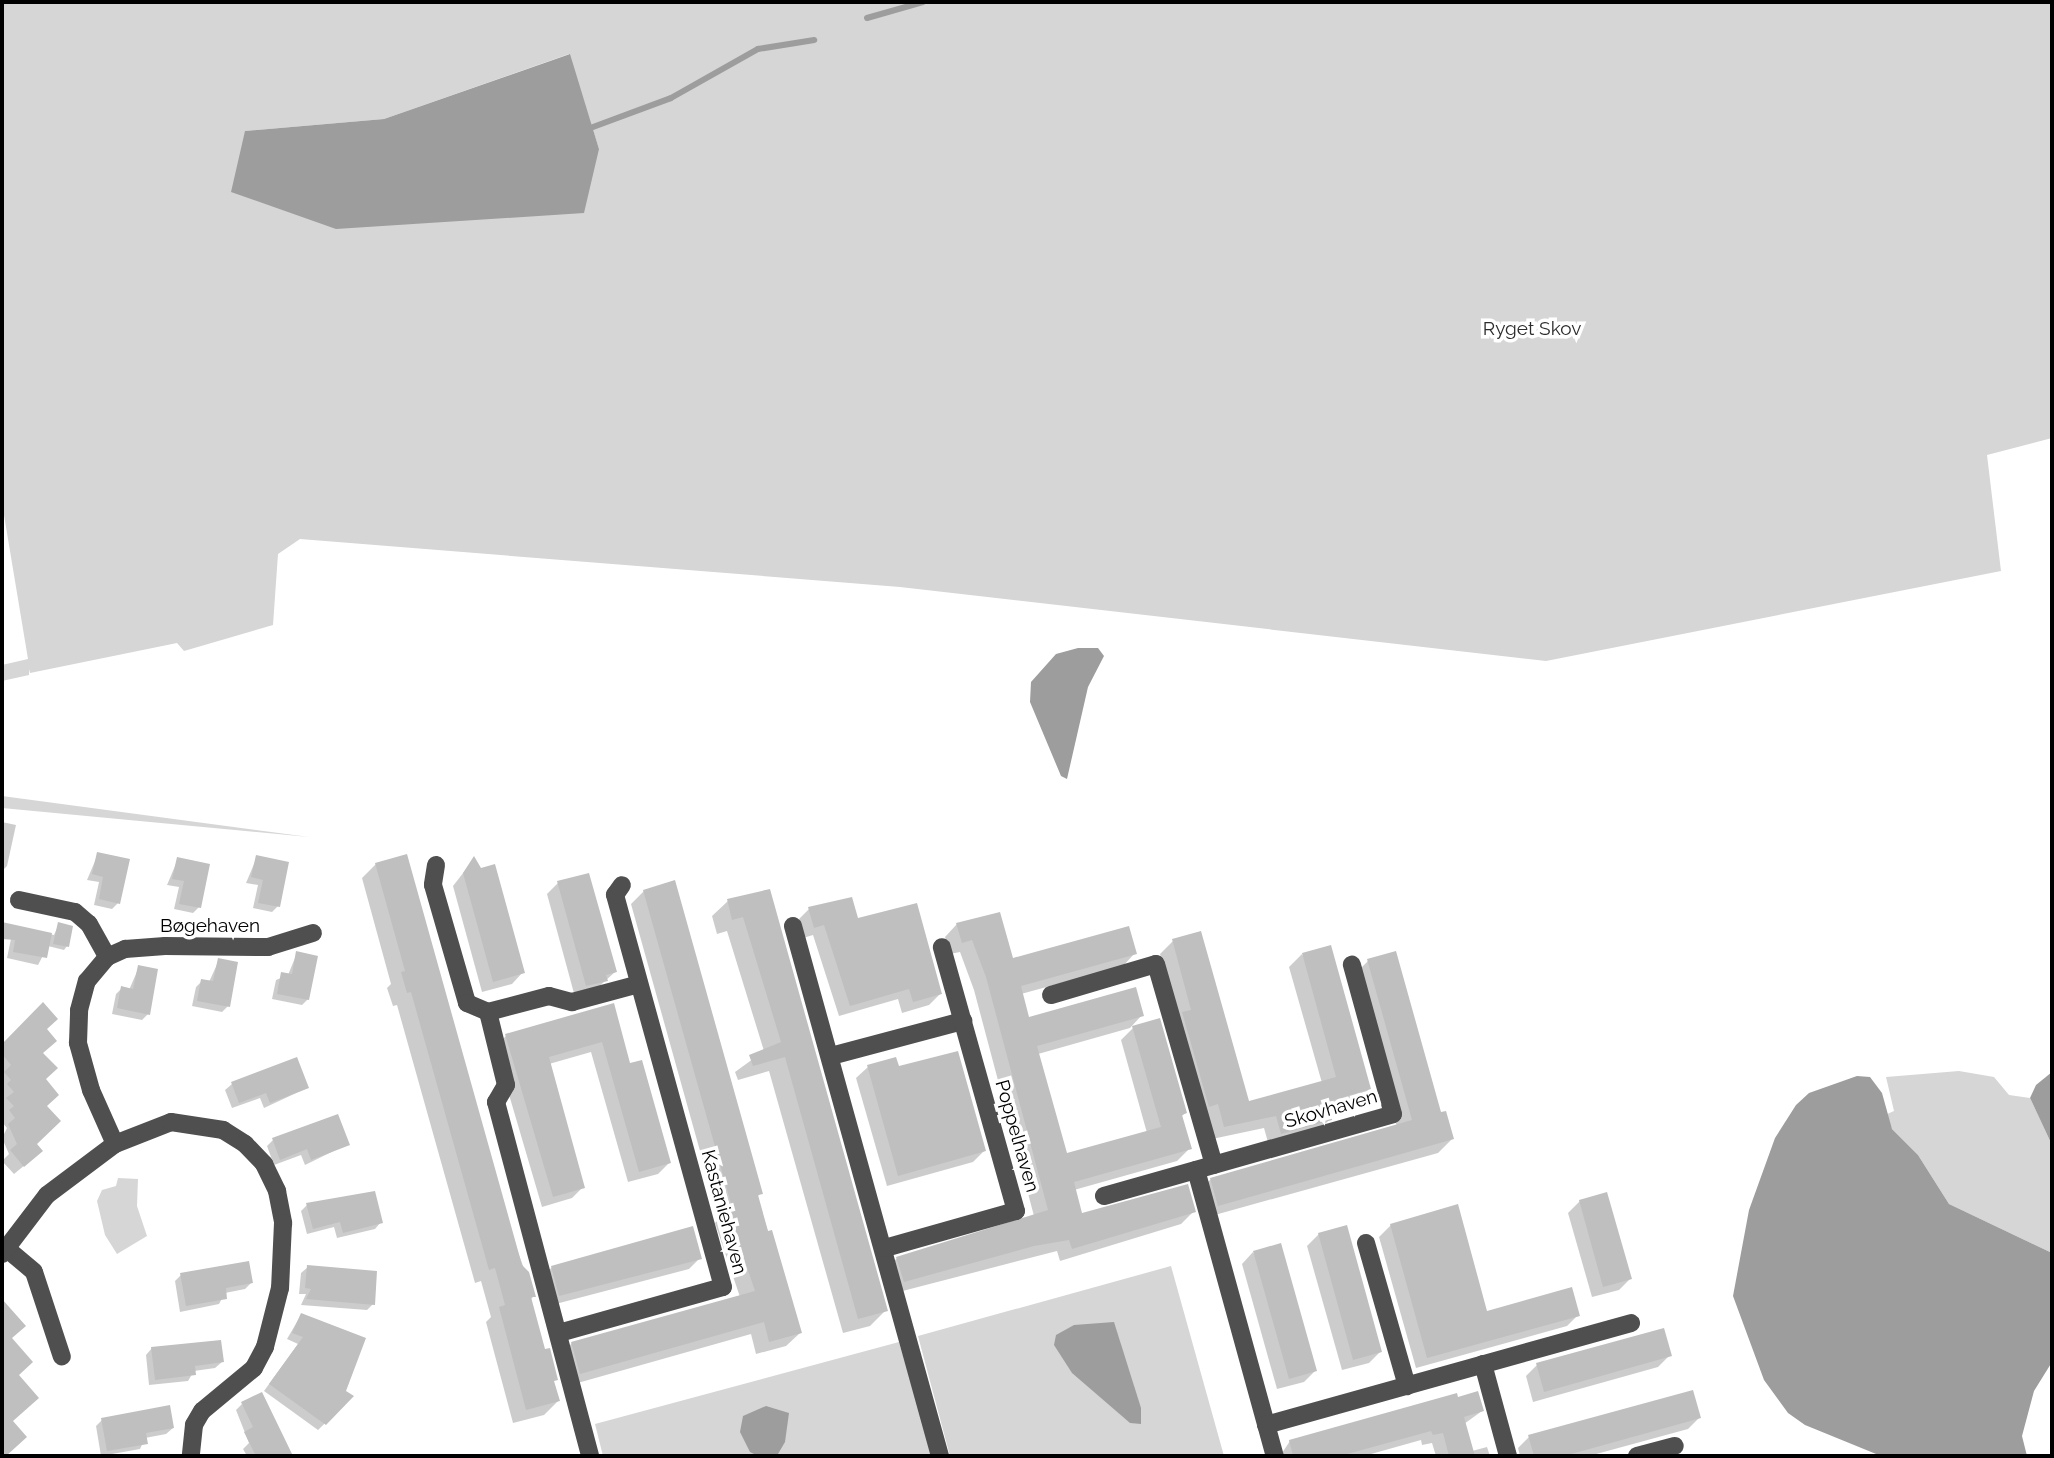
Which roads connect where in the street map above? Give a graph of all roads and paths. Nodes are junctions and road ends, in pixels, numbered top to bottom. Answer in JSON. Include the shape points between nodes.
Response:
{"nodes":[{"id":1,"x":436,"y":865,"type":"dead end"},
{"id":2,"x":622,"y":885,"type":"dead end"},
{"id":3,"x":19,"y":900,"type":"dead end"},
{"id":4,"x":793,"y":926,"type":"dead end"},
{"id":5,"x":313,"y":933,"type":"dead end"},
{"id":6,"x":942,"y":947,"type":"dead end"},
{"id":7,"x":107,"y":957,"type":"junction"},
{"id":8,"x":1352,"y":965,"type":"dead end"},
{"id":9,"x":639,"y":984,"type":"junction"},
{"id":10,"x":1051,"y":995,"type":"dead end"},
{"id":11,"x":488,"y":1013,"type":"junction"},
{"id":12,"x":963,"y":1021,"type":"junction"},
{"id":13,"x":831,"y":1056,"type":"junction"},
{"id":14,"x":115,"y":1144,"type":"junction"},
{"id":15,"x":1205,"y":1167,"type":"junction"},
{"id":16,"x":1104,"y":1196,"type":"dead end"},
{"id":17,"x":1366,"y":1243,"type":"dead end"},
{"id":18,"x":885,"y":1248,"type":"junction"},
{"id":19,"x":4,"y":1251,"type":"edge"},
{"id":20,"x":1631,"y":1323,"type":"dead end"},
{"id":21,"x":559,"y":1333,"type":"junction"},
{"id":22,"x":62,"y":1357,"type":"dead end"},
{"id":23,"x":1483,"y":1364,"type":"junction"},
{"id":24,"x":1407,"y":1386,"type":"junction"},
{"id":25,"x":1266,"y":1425,"type":"junction"},
{"id":26,"x":1675,"y":1446,"type":"dead end"},
{"id":27,"x":191,"y":1456,"type":"edge"},
{"id":28,"x":590,"y":1456,"type":"edge"},
{"id":29,"x":940,"y":1456,"type":"edge"},
{"id":30,"x":1275,"y":1456,"type":"edge"},
{"id":31,"x":1508,"y":1456,"type":"edge"},
{"id":32,"x":1637,"y":1456,"type":"edge"}],
"edges":[{"from":1,"to":11,"type":"street","via":[[433,885],[467,1003]]},
{"from":2,"to":9,"type":"street","name":"Kastaniehaven","via":[[615,895]]},
{"from":3,"to":7,"type":"street","via":[[75,912],[89,924]]},
{"from":4,"to":13,"type":"street"},
{"from":5,"to":7,"type":"street","name":"Bøgehaven","via":[[268,947],[151,947],[125,949]]},
{"from":6,"to":12,"type":"street","name":"Poppelhaven"},
{"from":7,"to":14,"type":"street","via":[[87,981],[79,1010],[78,1043],[91,1090]]},
{"from":8,"to":15,"type":"street","name":"Skovhaven","via":[[1393,1114]]},
{"from":9,"to":11,"type":"street","via":[[572,1002],[549,996]]},
{"from":9,"to":21,"type":"street","name":"Kastaniehaven","via":[[723,1287]]},
{"from":10,"to":15,"type":"street","via":[[1156,964]]},
{"from":11,"to":21,"type":"street","via":[[506,1085],[495,1102]]},
{"from":12,"to":13,"type":"street"},
{"from":12,"to":18,"type":"street","name":"Poppelhaven","via":[[1016,1211]]},
{"from":13,"to":18,"type":"street"},
{"from":14,"to":19,"type":"street","via":[[47,1195]]},
{"from":14,"to":27,"type":"street","via":[[171,1122],[223,1130],[245,1143],[264,1164],[277,1191],[283,1223],[280,1288],[265,1348],[254,1368],[202,1411],[194,1425]]},
{"from":15,"to":16,"type":"street","name":"Skovhaven"},
{"from":15,"to":25,"type":"street"},
{"from":17,"to":24,"type":"street"},
{"from":18,"to":29,"type":"street"},
{"from":19,"to":22,"type":"street","via":[[34,1272]]},
{"from":20,"to":23,"type":"street"},
{"from":21,"to":28,"type":"street"},
{"from":23,"to":24,"type":"street"},
{"from":23,"to":31,"type":"street"},
{"from":24,"to":25,"type":"street"},
{"from":25,"to":30,"type":"street"},
{"from":26,"to":32,"type":"street"}]}
